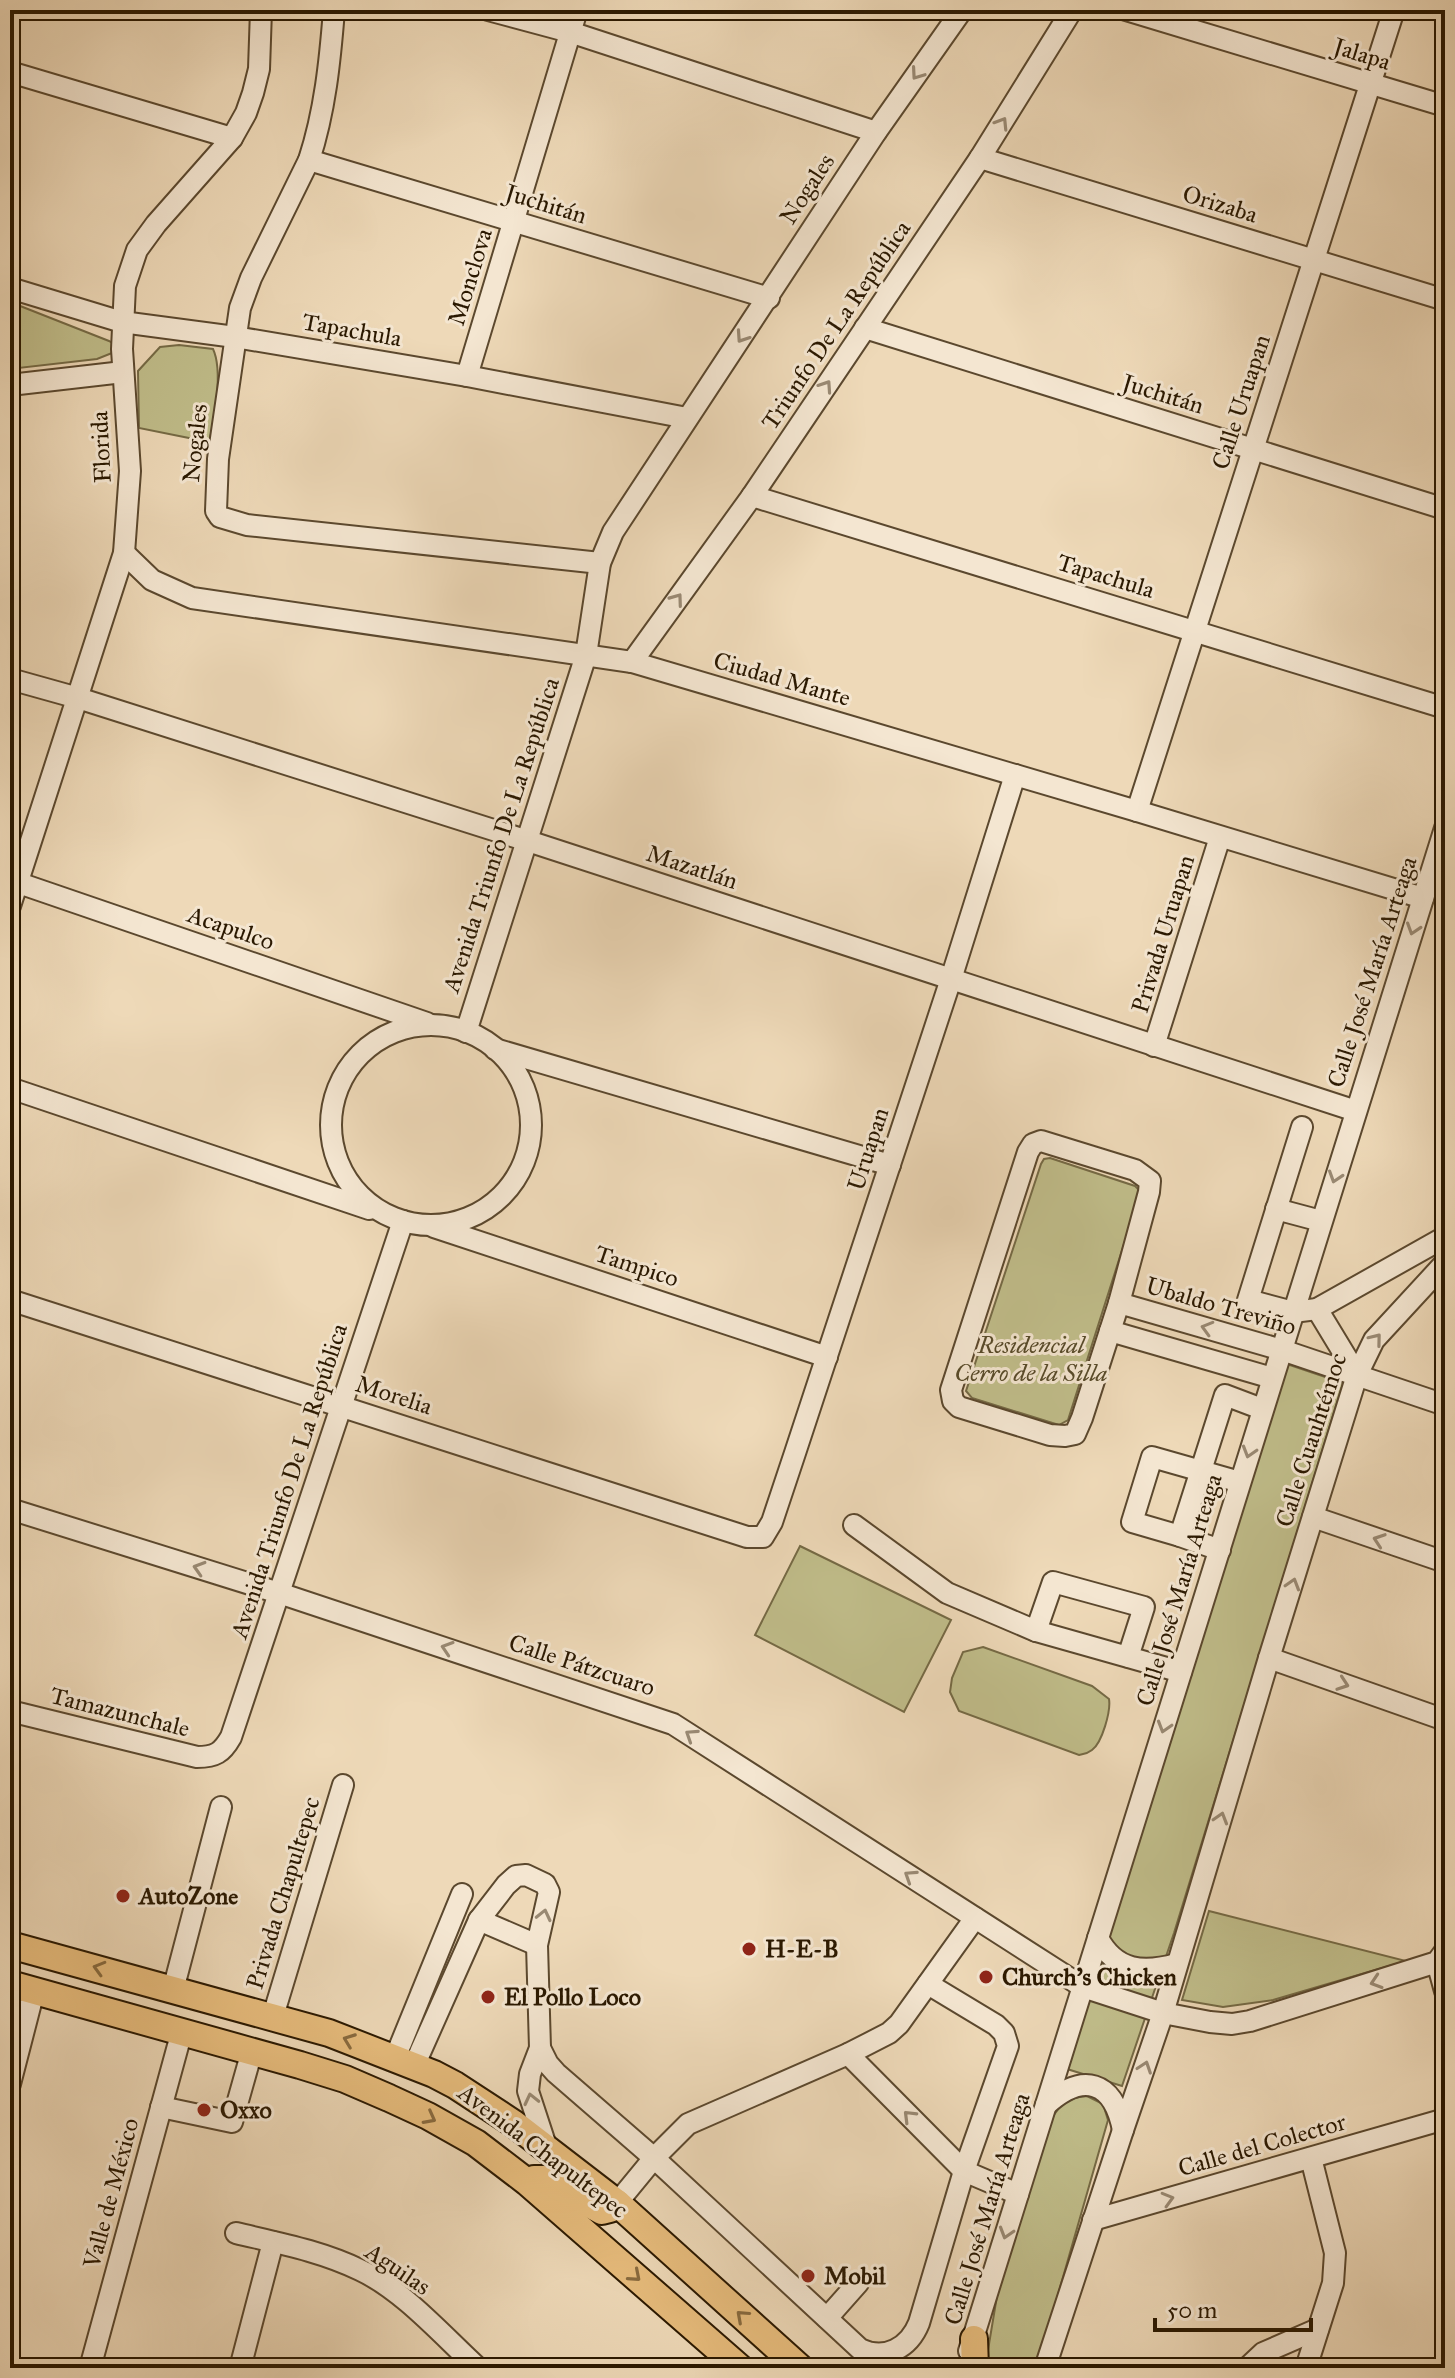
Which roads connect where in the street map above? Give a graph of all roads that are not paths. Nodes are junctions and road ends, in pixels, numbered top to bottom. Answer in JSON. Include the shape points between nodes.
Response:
{"nodes":[{"id":1,"x":261,"y":10,"type":"edge"},
{"id":2,"x":334,"y":10,"type":"edge"},
{"id":3,"x":488,"y":10,"type":"edge"},
{"id":4,"x":577,"y":10,"type":"edge"},
{"id":5,"x":962,"y":10,"type":"edge"},
{"id":6,"x":1072,"y":10,"type":"edge"},
{"id":7,"x":1126,"y":10,"type":"edge"},
{"id":8,"x":1394,"y":10,"type":"edge"},
{"id":9,"x":570,"y":32,"type":"junction"},
{"id":10,"x":10,"y":72,"type":"edge"},
{"id":11,"x":1370,"y":84,"type":"junction"},
{"id":12,"x":1445,"y":106,"type":"edge"},
{"id":13,"x":876,"y":132,"type":"junction"},
{"id":14,"x":232,"y":138,"type":"junction"},
{"id":15,"x":980,"y":158,"type":"junction"},
{"id":16,"x":309,"y":160,"type":"junction"},
{"id":17,"x":514,"y":221,"type":"junction"},
{"id":18,"x":1314,"y":260,"type":"junction"},
{"id":19,"x":10,"y":288,"type":"edge"},
{"id":20,"x":769,"y":298,"type":"junction"},
{"id":21,"x":1445,"y":300,"type":"edge"},
{"id":22,"x":122,"y":322,"type":"junction"},
{"id":23,"x":865,"y":328,"type":"junction"},
{"id":24,"x":235,"y":337,"type":"junction"},
{"id":25,"x":123,"y":372,"type":"junction"},
{"id":26,"x":467,"y":376,"type":"junction"},
{"id":27,"x":10,"y":385,"type":"edge"},
{"id":28,"x":687,"y":418,"type":"junction"},
{"id":29,"x":1253,"y":449,"type":"junction"},
{"id":30,"x":752,"y":496,"type":"junction"},
{"id":31,"x":1445,"y":509,"type":"edge"},
{"id":32,"x":124,"y":553,"type":"junction"},
{"id":33,"x":600,"y":563,"type":"junction"},
{"id":34,"x":1195,"y":630,"type":"junction"},
{"id":35,"x":586,"y":655,"type":"junction"},
{"id":36,"x":632,"y":662,"type":"junction"},
{"id":37,"x":10,"y":679,"type":"edge"},
{"id":38,"x":78,"y":698,"type":"junction"},
{"id":39,"x":1445,"y":708,"type":"edge"},
{"id":40,"x":1015,"y":775,"type":"junction"},
{"id":41,"x":1137,"y":811,"type":"junction"},
{"id":42,"x":1445,"y":828,"type":"edge"},
{"id":43,"x":1220,"y":837,"type":"junction"},
{"id":44,"x":528,"y":841,"type":"junction"},
{"id":45,"x":14,"y":881,"type":"edge"},
{"id":46,"x":1423,"y":898,"type":"junction"},
{"id":47,"x":10,"y":906,"type":"edge"},
{"id":48,"x":951,"y":979,"type":"junction"},
{"id":49,"x":434,"y":1025,"type":"junction"},
{"id":50,"x":466,"y":1032,"type":"junction"},
{"id":51,"x":1154,"y":1046,"type":"junction"},
{"id":52,"x":495,"y":1049,"type":"junction"},
{"id":53,"x":10,"y":1088,"type":"edge"},
{"id":54,"x":1356,"y":1111,"type":"junction"},
{"id":55,"x":1302,"y":1127,"type":"dead end"},
{"id":56,"x":890,"y":1165,"type":"junction"},
{"id":57,"x":1276,"y":1209,"type":"junction"},
{"id":58,"x":394,"y":1218,"type":"junction"},
{"id":59,"x":1321,"y":1221,"type":"junction"},
{"id":60,"x":430,"y":1225,"type":"junction"},
{"id":61,"x":1445,"y":1237,"type":"edge"},
{"id":62,"x":1445,"y":1263,"type":"edge"},
{"id":63,"x":10,"y":1300,"type":"edge"},
{"id":64,"x":1119,"y":1303,"type":"junction"},
{"id":65,"x":1317,"y":1309,"type":"junction"},
{"id":66,"x":1293,"y":1312,"type":"junction"},
{"id":67,"x":1110,"y":1331,"type":"junction"},
{"id":68,"x":1282,"y":1350,"type":"junction"},
{"id":69,"x":827,"y":1357,"type":"junction"},
{"id":70,"x":1357,"y":1375,"type":"junction"},
{"id":71,"x":1272,"y":1378,"type":"junction"},
{"id":72,"x":341,"y":1405,"type":"junction"},
{"id":73,"x":1445,"y":1405,"type":"edge"},
{"id":74,"x":1262,"y":1409,"type":"junction"},
{"id":75,"x":1201,"y":1471,"type":"junction"},
{"id":76,"x":1240,"y":1482,"type":"junction"},
{"id":77,"x":10,"y":1509,"type":"edge"},
{"id":78,"x":1313,"y":1517,"type":"junction"},
{"id":79,"x":854,"y":1525,"type":"dead end"},
{"id":80,"x":1180,"y":1536,"type":"junction"},
{"id":81,"x":763,"y":1537,"type":"joint"},
{"id":82,"x":1220,"y":1550,"type":"junction"},
{"id":83,"x":1445,"y":1562,"type":"edge"},
{"id":84,"x":279,"y":1593,"type":"junction"},
{"id":85,"x":1036,"y":1631,"type":"junction"},
{"id":86,"x":1128,"y":1657,"type":"junction"},
{"id":87,"x":1269,"y":1658,"type":"junction"},
{"id":88,"x":1181,"y":1672,"type":"junction"},
{"id":89,"x":10,"y":1711,"type":"edge"},
{"id":90,"x":1445,"y":1720,"type":"edge"},
{"id":91,"x":218,"y":1755,"type":"joint"},
{"id":92,"x":343,"y":1785,"type":"dead end"},
{"id":93,"x":221,"y":1807,"type":"dead end"},
{"id":94,"x":462,"y":1894,"type":"dead end"},
{"id":95,"x":975,"y":1918,"type":"junction"},
{"id":96,"x":479,"y":1920,"type":"junction"},
{"id":97,"x":1098,"y":1938,"type":"junction"},
{"id":98,"x":10,"y":1945,"type":"edge"},
{"id":99,"x":537,"y":1945,"type":"junction"},
{"id":100,"x":1441,"y":1957,"type":"edge"},
{"id":101,"x":1177,"y":1964,"type":"junction"},
{"id":102,"x":928,"y":1984,"type":"junction"},
{"id":103,"x":22,"y":1987,"type":"edge"},
{"id":104,"x":1083,"y":1987,"type":"junction"},
{"id":105,"x":173,"y":1990,"type":"junction"},
{"id":106,"x":1445,"y":1991,"type":"edge"},
{"id":107,"x":1163,"y":2013,"type":"junction"},
{"id":108,"x":273,"y":2016,"type":"junction"},
{"id":109,"x":302,"y":2025,"type":"junction"},
{"id":110,"x":182,"y":2031,"type":"junction"},
{"id":111,"x":540,"y":2048,"type":"junction"},
{"id":112,"x":252,"y":2051,"type":"junction"},
{"id":113,"x":848,"y":2054,"type":"junction"},
{"id":114,"x":404,"y":2062,"type":"junction"},
{"id":115,"x":300,"y":2065,"type":"junction"},
{"id":116,"x":10,"y":2084,"type":"edge"},
{"id":117,"x":1046,"y":2105,"type":"junction"},
{"id":118,"x":161,"y":2107,"type":"junction"},
{"id":119,"x":1445,"y":2119,"type":"edge"},
{"id":120,"x":1123,"y":2130,"type":"junction"},
{"id":121,"x":547,"y":2149,"type":"junction"},
{"id":122,"x":654,"y":2158,"type":"junction"},
{"id":123,"x":1311,"y":2158,"type":"junction"},
{"id":124,"x":964,"y":2171,"type":"junction"},
{"id":125,"x":527,"y":2182,"type":"junction"},
{"id":126,"x":1018,"y":2194,"type":"junction"},
{"id":127,"x":617,"y":2203,"type":"junction"},
{"id":128,"x":1093,"y":2220,"type":"junction"},
{"id":129,"x":236,"y":2233,"type":"dead end"},
{"id":130,"x":273,"y":2242,"type":"junction"},
{"id":131,"x":858,"y":2283,"type":"dead end"},
{"id":132,"x":827,"y":2318,"type":"junction"},
{"id":133,"x":1318,"y":2329,"type":"junction"},
{"id":134,"x":974,"y":2339,"type":"junction"},
{"id":135,"x":90,"y":2368,"type":"edge"},
{"id":136,"x":240,"y":2368,"type":"edge"},
{"id":137,"x":478,"y":2368,"type":"edge"},
{"id":138,"x":740,"y":2368,"type":"edge"},
{"id":139,"x":800,"y":2368,"type":"edge"},
{"id":140,"x":963,"y":2368,"type":"edge"},
{"id":141,"x":975,"y":2368,"type":"edge"},
{"id":142,"x":1045,"y":2368,"type":"edge"},
{"id":143,"x":1247,"y":2368,"type":"edge"},
{"id":144,"x":1306,"y":2368,"type":"edge"}],
"edges":[{"from":1,"to":14,"type":"street","name":"Florida","via":[[259,69]]},
{"from":2,"to":16,"type":"street","name":"Nogales","via":[[328,82]]},
{"from":3,"to":9,"type":"street"},
{"from":4,"to":9,"type":"street","name":"Monclova"},
{"from":5,"to":13,"type":"street","name":"Nogales","one_way":true},
{"from":15,"to":6,"type":"street","name":"Triunfo De La República","one_way":true},
{"from":7,"to":11,"type":"street","name":"Jalapa"},
{"from":8,"to":11,"type":"street","name":"Calle Uruapan"},
{"from":9,"to":13,"type":"street"},
{"from":9,"to":17,"type":"street","name":"Monclova"},
{"from":10,"to":14,"type":"street"},
{"from":11,"to":12,"type":"street","name":"Jalapa"},
{"from":11,"to":18,"type":"street","name":"Calle Uruapan"},
{"from":13,"to":20,"type":"street","name":"Nogales"},
{"from":14,"to":22,"type":"street","name":"Florida","via":[[137,250],[125,286]]},
{"from":15,"to":18,"type":"street","name":"Orizaba"},
{"from":15,"to":23,"type":"street","name":"Triunfo De La República"},
{"from":16,"to":17,"type":"street","name":"Juchitán"},
{"from":16,"to":24,"type":"street","name":"Nogales","via":[[251,278]]},
{"from":17,"to":20,"type":"street","name":"Juchitán"},
{"from":17,"to":26,"type":"street","name":"Monclova"},
{"from":18,"to":21,"type":"street","name":"Orizaba"},
{"from":18,"to":29,"type":"street","name":"Calle Uruapan"},
{"from":19,"to":22,"type":"street","name":"Tapachula"},
{"from":20,"to":28,"type":"street","name":"Nogales","one_way":true},
{"from":22,"to":24,"type":"street","name":"Tapachula"},
{"from":22,"to":25,"type":"street","name":"Florida"},
{"from":23,"to":29,"type":"street","name":"Juchitán"},
{"from":30,"to":23,"type":"street","name":"Triunfo De La República","one_way":true},
{"from":24,"to":26,"type":"street","name":"Tapachula"},
{"from":24,"to":33,"type":"street","name":"Nogales","via":[[218,459],[215,504],[220,517],[247,525]]},
{"from":25,"to":27,"type":"street"},
{"from":25,"to":32,"type":"street","name":"Florida","via":[[130,471]]},
{"from":26,"to":28,"type":"street","name":"Tapachula"},
{"from":28,"to":33,"type":"street","name":"Nogales","via":[[613,532]]},
{"from":29,"to":31,"type":"street","name":"Juchitán"},
{"from":29,"to":34,"type":"street","name":"Calle Uruapan"},
{"from":30,"to":34,"type":"street","name":"Tapachula"},
{"from":36,"to":30,"type":"street","name":"Triunfo De La República","one_way":true},
{"from":32,"to":35,"type":"street","name":"Ciudad Mante","via":[[152,580],[192,598]]},
{"from":32,"to":38,"type":"street","name":"Florida"},
{"from":33,"to":35,"type":"street","name":"Nogales"},
{"from":34,"to":39,"type":"street","name":"Tapachula"},
{"from":34,"to":41,"type":"street","name":"Calle Uruapan"},
{"from":35,"to":36,"type":"street","name":"Ciudad Mante"},
{"from":35,"to":44,"type":"street","name":"Avenida Triunfo De La República"},
{"from":36,"to":40,"type":"street","name":"Ciudad Mante"},
{"from":37,"to":38,"type":"street","name":"Mazatlán"},
{"from":38,"to":44,"type":"street","name":"Mazatlán"},
{"from":38,"to":45,"type":"street","name":"Florida"},
{"from":40,"to":41,"type":"street","name":"Ciudad Mante"},
{"from":40,"to":48,"type":"street","name":"Uruapan"},
{"from":41,"to":43,"type":"street","name":"Ciudad Mante"},
{"from":42,"to":46,"type":"street","name":"Calle José María Arteaga"},
{"from":43,"to":46,"type":"street","name":"Ciudad Mante"},
{"from":43,"to":51,"type":"street","name":"Privada Uruapan"},
{"from":44,"to":48,"type":"street","name":"Mazatlán"},
{"from":44,"to":50,"type":"street","name":"Avenida Triunfo De La República"},
{"from":45,"to":47,"type":"street","name":"Florida"},
{"from":45,"to":49,"type":"street","name":"Acapulco"},
{"from":46,"to":54,"type":"street","name":"Calle José María Arteaga","one_way":true},
{"from":48,"to":51,"type":"street","name":"Mazatlán"},
{"from":48,"to":56,"type":"street","name":"Uruapan"},
{"from":49,"to":50,"type":"street"},
{"from":49,"to":58,"type":"street","via":[[382,1038],[344,1075],[334,1100],[334,1153],[345,1178],[363,1198]]},
{"from":50,"to":52,"type":"street"},
{"from":51,"to":54,"type":"street","name":"Mazatlán"},
{"from":52,"to":56,"type":"street"},
{"from":52,"to":60,"type":"street","via":[[515,1072],[528,1100],[531,1130],[525,1160],[511,1186],[488,1207],[461,1221]]},
{"from":53,"to":58,"type":"street"},
{"from":54,"to":59,"type":"street","name":"Calle José María Arteaga","one_way":true},
{"from":55,"to":57,"type":"street"},
{"from":56,"to":69,"type":"street","name":"Uruapan"},
{"from":57,"to":59,"type":"street"},
{"from":57,"to":66,"type":"street","via":[[1248,1300]]},
{"from":58,"to":60,"type":"street"},
{"from":58,"to":72,"type":"street","name":"Avenida Triunfo De La República"},
{"from":59,"to":66,"type":"street","name":"Calle José María Arteaga"},
{"from":60,"to":69,"type":"street","name":"Tampico"},
{"from":61,"to":65,"type":"street"},
{"from":70,"to":62,"type":"street","name":"Calle Cuauhtémoc","one_way":true,"via":[[1374,1340]]},
{"from":63,"to":72,"type":"street","name":"Morelia"},
{"from":64,"to":67,"type":"street"},
{"from":64,"to":67,"type":"street","via":[[1150,1181],[1135,1170],[1061,1146],[1033,1144],[951,1390],[953,1401],[972,1412],[1050,1435],[1075,1434]]},
{"from":68,"to":64,"type":"street","name":"Ubaldo Treviño","one_way":true},
{"from":65,"to":66,"type":"street"},
{"from":65,"to":70,"type":"street"},
{"from":66,"to":68,"type":"street","name":"Calle José María Arteaga"},
{"from":67,"to":71,"type":"street"},
{"from":68,"to":70,"type":"street","name":"Ubaldo Treviño"},
{"from":68,"to":71,"type":"street","name":"Calle José María Arteaga"},
{"from":69,"to":81,"type":"street","name":"Uruapan"},
{"from":70,"to":73,"type":"street","name":"Ubaldo Treviño"},
{"from":70,"to":78,"type":"street","name":"Calle Cuauhtémoc"},
{"from":71,"to":74,"type":"street","name":"Calle José María Arteaga"},
{"from":72,"to":81,"type":"street","name":"Morelia","via":[[747,1537]]},
{"from":72,"to":84,"type":"street","name":"Avenida Triunfo De La República"},
{"from":74,"to":75,"type":"street","via":[[1225,1395]]},
{"from":74,"to":76,"type":"street","name":"Calle José María Arteaga","one_way":true},
{"from":75,"to":76,"type":"street"},
{"from":75,"to":80,"type":"street"},
{"from":75,"to":80,"type":"street","via":[[1152,1457],[1132,1522]]},
{"from":76,"to":82,"type":"street","name":"Calle José María Arteaga"},
{"from":84,"to":77,"type":"street","name":"Calle Pátzcuaro","one_way":true},
{"from":83,"to":78,"type":"street","one_way":true},
{"from":87,"to":78,"type":"street","name":"Calle Cuauhtémoc","one_way":true},
{"from":79,"to":85,"type":"street","via":[[947,1593]]},
{"from":80,"to":82,"type":"street"},
{"from":82,"to":88,"type":"street","name":"Calle José María Arteaga"},
{"from":84,"to":91,"type":"street","name":"Avenida Triunfo De La República","via":[[231,1737]]},
{"from":95,"to":84,"type":"street","name":"Calle Pátzcuaro","one_way":true,"via":[[673,1724]]},
{"from":85,"to":86,"type":"street"},
{"from":85,"to":86,"type":"street","via":[[1053,1582],[1144,1607]]},
{"from":86,"to":88,"type":"street"},
{"from":87,"to":90,"type":"street","one_way":true},
{"from":101,"to":87,"type":"street","one_way":true},
{"from":88,"to":97,"type":"street","name":"Calle José María Arteaga","one_way":true},
{"from":89,"to":91,"type":"street","name":"Tamazunchale","via":[[197,1757]]},
{"from":92,"to":108,"type":"street","name":"Privada Chapultepec"},
{"from":93,"to":105,"type":"street"},
{"from":94,"to":114,"type":"street","via":[[411,2023]]},
{"from":95,"to":102,"type":"street"},
{"from":95,"to":104,"type":"street","name":"Calle Pátzcuaro"},
{"from":96,"to":99,"type":"street"},
{"from":99,"to":96,"type":"street","one_way":true,"via":[[549,1892],[542,1881],[516,1876]]},
{"from":96,"to":114,"type":"street"},
{"from":97,"to":101,"type":"street","via":[[1104,1949],[1133,1968]]},
{"from":97,"to":104,"type":"street","name":"Calle José María Arteaga"},
{"from":105,"to":98,"type":"main road","name":"Avenida Chapultepec","one_way":true},
{"from":99,"to":111,"type":"street"},
{"from":100,"to":106,"type":"street"},
{"from":100,"to":107,"type":"street","name":"Calle Pátzcuaro","one_way":true,"via":[[1250,2021],[1210,2022]]},
{"from":101,"to":107,"type":"street"},
{"from":102,"to":113,"type":"street","via":[[889,2033]]},
{"from":102,"to":124,"type":"street","via":[[996,2025],[1007,2039],[1007,2054]]},
{"from":103,"to":110,"type":"main road","name":"Avenida Chapultepec"},
{"from":103,"to":116,"type":"street"},
{"from":104,"to":107,"type":"street","name":"Calle Pátzcuaro"},
{"from":104,"to":117,"type":"street","name":"Calle José María Arteaga"},
{"from":105,"to":108,"type":"main road","name":"Avenida Chapultepec"},
{"from":120,"to":107,"type":"street","one_way":true},
{"from":108,"to":109,"type":"main road","name":"Avenida Chapultepec"},
{"from":108,"to":110,"type":"main road","via":[[250,2034]]},
{"from":114,"to":109,"type":"main road","name":"Avenida Chapultepec","one_way":true},
{"from":109,"to":115,"type":"main road","via":[[289,2043]]},
{"from":110,"to":112,"type":"main road","name":"Avenida Chapultepec"},
{"from":110,"to":118,"type":"street","name":"Valle de México"},
{"from":121,"to":111,"type":"street","one_way":true,"via":[[528,2091]]},
{"from":111,"to":122,"type":"street","via":[[556,2073]]},
{"from":112,"to":115,"type":"main road","name":"Avenida Chapultepec"},
{"from":112,"to":118,"type":"street","via":[[232,2122]]},
{"from":113,"to":122,"type":"street","via":[[688,2124]]},
{"from":124,"to":113,"type":"street","one_way":true},
{"from":114,"to":121,"type":"main road","name":"Avenida Chapultepec","via":[[455,2085]]},
{"from":115,"to":125,"type":"main road","name":"Avenida Chapultepec","one_way":true,"via":[[428,2116],[476,2143]]},
{"from":117,"to":120,"type":"street","via":[[1072,2087],[1096,2087],[1110,2096]]},
{"from":117,"to":126,"type":"street","name":"Calle José María Arteaga"},
{"from":118,"to":135,"type":"street","name":"Valle de México"},
{"from":119,"to":123,"type":"street","name":"Calle del Colector"},
{"from":120,"to":128,"type":"street"},
{"from":121,"to":127,"type":"main road","name":"Avenida Chapultepec"},
{"from":122,"to":127,"type":"street"},
{"from":122,"to":132,"type":"street"},
{"from":128,"to":123,"type":"street","name":"Calle del Colector","one_way":true},
{"from":123,"to":133,"type":"street","via":[[1335,2253],[1333,2283]]},
{"from":124,"to":126,"type":"street"},
{"from":124,"to":132,"type":"street","via":[[914,2335],[892,2353],[868,2353]]},
{"from":125,"to":127,"type":"main road","via":[[544,2179],[602,2211]]},
{"from":125,"to":138,"type":"main road","name":"Avenida Chapultepec","one_way":true},
{"from":126,"to":134,"type":"street","name":"Calle José María Arteaga","one_way":true},
{"from":139,"to":127,"type":"main road","name":"Avenida Chapultepec","one_way":true},
{"from":128,"to":142,"type":"street"},
{"from":129,"to":130,"type":"street","name":"Aguilas"},
{"from":130,"to":136,"type":"street"},
{"from":130,"to":137,"type":"street","name":"Aguilas","via":[[362,2271],[400,2296]]},
{"from":131,"to":132,"type":"street"},
{"from":133,"to":143,"type":"street","via":[[1263,2353]]},
{"from":133,"to":144,"type":"street"},
{"from":134,"to":140,"type":"street","name":"Calle José María Arteaga"},
{"from":134,"to":141,"type":"main road"}]}
